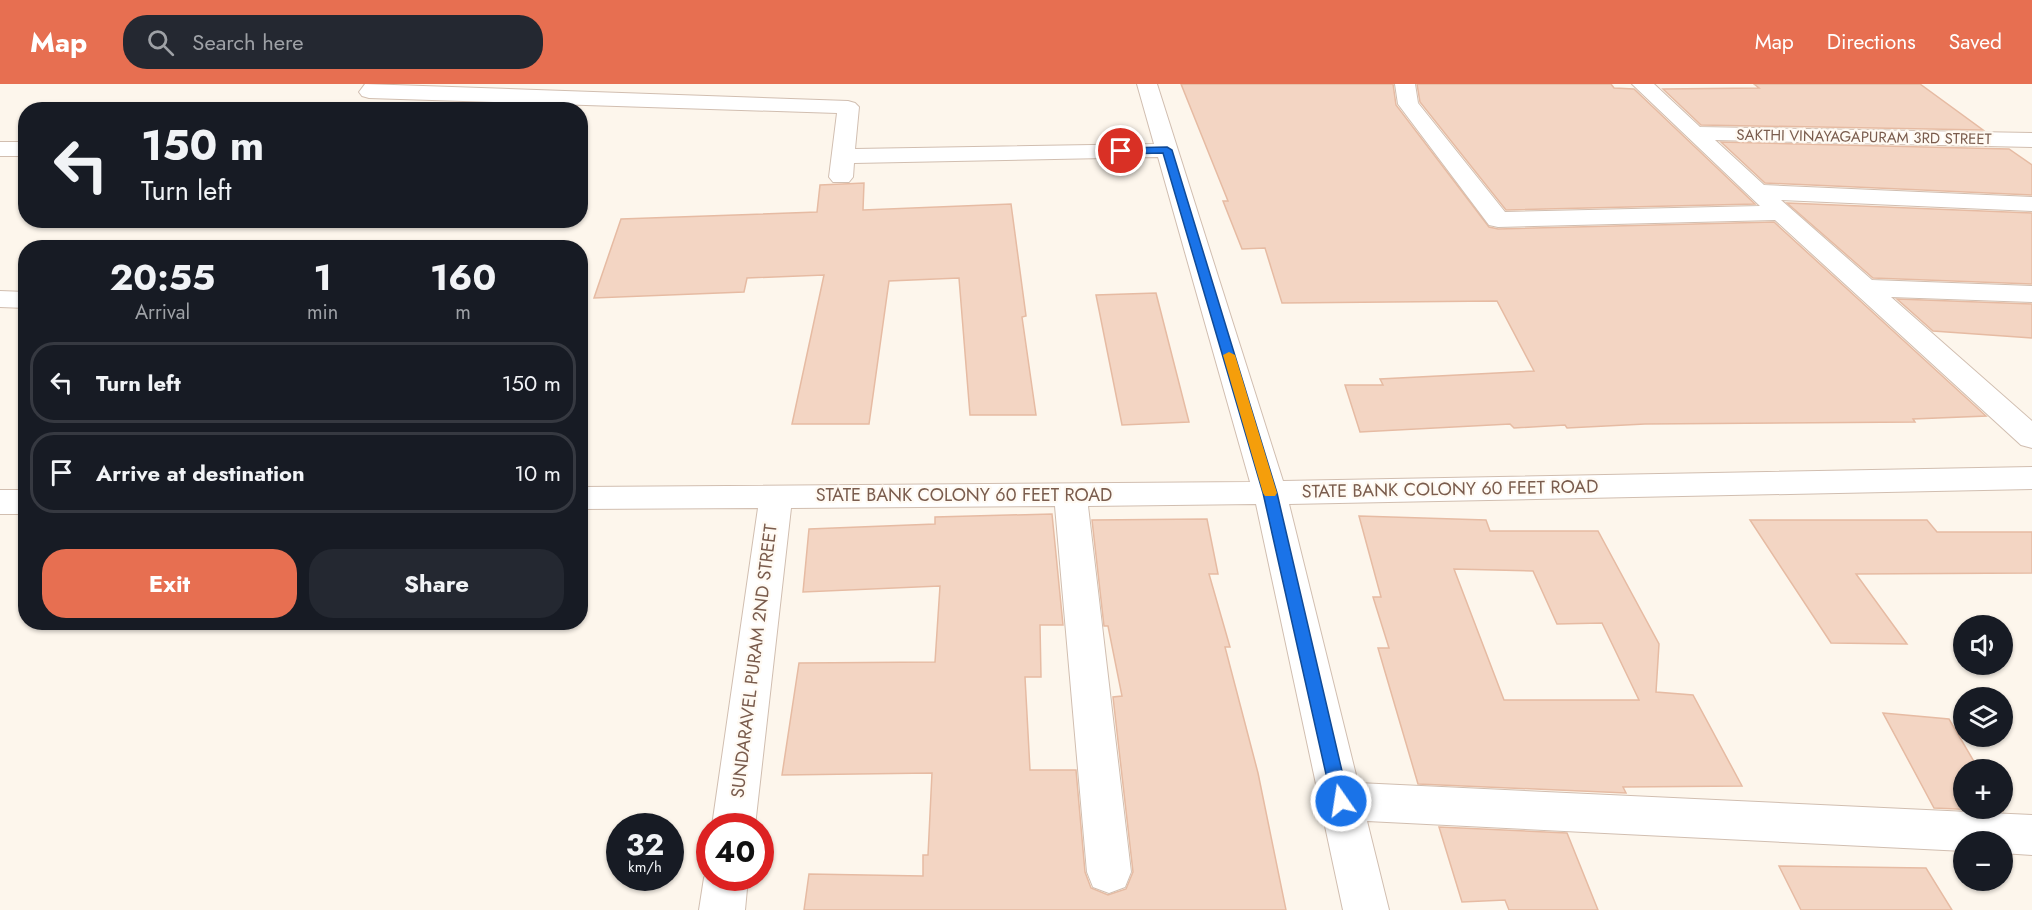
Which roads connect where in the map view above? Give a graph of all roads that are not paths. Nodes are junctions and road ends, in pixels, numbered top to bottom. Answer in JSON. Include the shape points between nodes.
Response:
{"nodes":[{"id":1,"x":376,"y":84,"type":"edge"},
{"id":2,"x":1147,"y":84,"type":"edge"},
{"id":3,"x":1405,"y":84,"type":"edge"},
{"id":4,"x":1642,"y":84,"type":"edge"},
{"id":5,"x":1695,"y":133,"type":"junction"},
{"id":6,"x":2032,"y":140,"type":"edge"},
{"id":7,"x":0,"y":149,"type":"edge"},
{"id":8,"x":18,"y":149,"type":"edge"},
{"id":9,"x":1167,"y":150,"type":"junction"},
{"id":10,"x":1758,"y":192,"type":"junction"},
{"id":11,"x":2032,"y":204,"type":"edge"},
{"id":12,"x":1781,"y":213,"type":"junction"},
{"id":13,"x":1864,"y":288,"type":"junction"},
{"id":14,"x":2032,"y":294,"type":"edge"},
{"id":15,"x":0,"y":299,"type":"edge"},
{"id":16,"x":18,"y":300,"type":"edge"},
{"id":17,"x":2032,"y":438,"type":"edge"},
{"id":18,"x":2032,"y":478,"type":"edge"},
{"id":19,"x":1270,"y":493,"type":"junction"},
{"id":20,"x":1070,"y":494,"type":"junction"},
{"id":21,"x":776,"y":496,"type":"junction"},
{"id":22,"x":588,"y":498,"type":"edge"},
{"id":23,"x":0,"y":502,"type":"edge"},
{"id":24,"x":18,"y":502,"type":"edge"},
{"id":25,"x":1341,"y":801,"type":"junction"},
{"id":26,"x":735,"y":813,"type":"edge"},
{"id":27,"x":2032,"y":835,"type":"edge"},
{"id":28,"x":1109,"y":872,"type":"dead end"},
{"id":29,"x":724,"y":891,"type":"edge"},
{"id":30,"x":722,"y":910,"type":"edge"},
{"id":31,"x":1366,"y":910,"type":"edge"}],
"edges":[{"from":1,"to":9,"type":"street","via":[[369,92],[848,107],[842,166]]},
{"from":2,"to":9,"type":"street"},
{"from":3,"to":12,"type":"street","via":[[1408,104],[1498,220]]},
{"from":4,"to":5,"type":"street"},
{"from":5,"to":6,"type":"street","name":"SAKTHI VINAYAGAPURAM 3RD STREET"},
{"from":5,"to":10,"type":"street"},
{"from":7,"to":8,"type":"street"},
{"from":9,"to":19,"type":"street"},
{"from":10,"to":11,"type":"street"},
{"from":10,"to":12,"type":"street"},
{"from":12,"to":13,"type":"street"},
{"from":13,"to":14,"type":"street"},
{"from":13,"to":17,"type":"street"},
{"from":15,"to":16,"type":"street"},
{"from":18,"to":19,"type":"street","name":"STATE BANK COLONY 60 FEET ROAD"},
{"from":19,"to":20,"type":"street","name":"STATE BANK COLONY 60 FEET ROAD"},
{"from":19,"to":25,"type":"street"},
{"from":20,"to":21,"type":"street","name":"STATE BANK COLONY 60 FEET ROAD"},
{"from":20,"to":28,"type":"street"},
{"from":21,"to":22,"type":"street","name":"STATE BANK COLONY 60 FEET ROAD"},
{"from":21,"to":26,"type":"street","name":"SUNDARAVEL PURAM 2ND STREET"},
{"from":23,"to":24,"type":"street"},
{"from":25,"to":27,"type":"street"},
{"from":25,"to":31,"type":"street"},
{"from":29,"to":30,"type":"street"}]}
